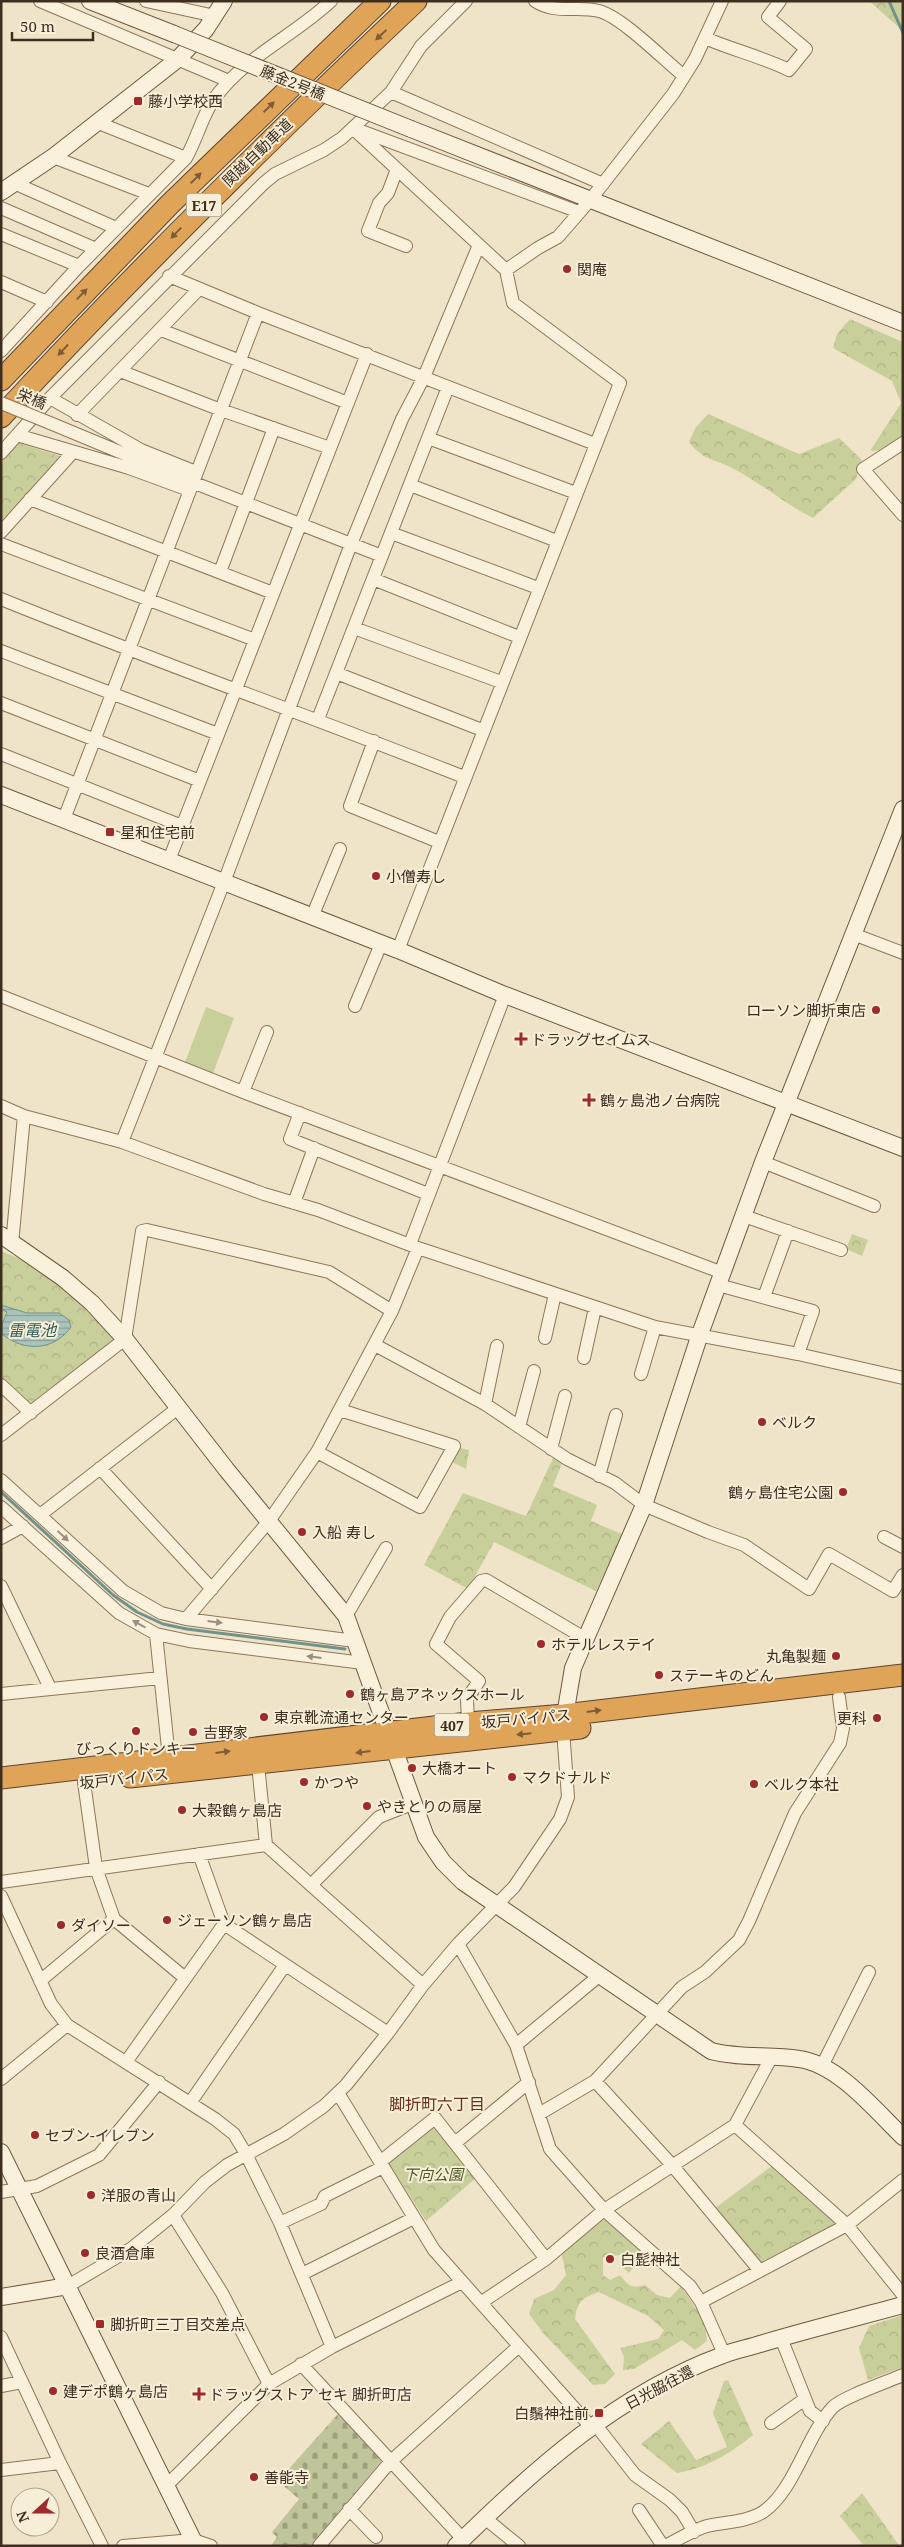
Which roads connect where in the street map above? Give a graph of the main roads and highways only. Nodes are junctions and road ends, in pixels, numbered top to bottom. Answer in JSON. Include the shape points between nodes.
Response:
{"nodes":[{"id":1,"x":380,"y":1,"type":"edge"},
{"id":2,"x":416,"y":1,"type":"edge"},
{"id":3,"x":1,"y":380,"type":"edge"},
{"id":4,"x":1,"y":417,"type":"edge"},
{"id":5,"x":903,"y":1676,"type":"edge"},
{"id":6,"x":903,"y":1690,"type":"edge"},
{"id":7,"x":563,"y":1722,"type":"junction"},
{"id":8,"x":390,"y":1740,"type":"junction"},
{"id":9,"x":1,"y":1778,"type":"edge"},
{"id":10,"x":1,"y":1792,"type":"edge"}],
"edges":[{"from":3,"to":1,"type":"highway","name":"関越自動車道","number":"E17","one_way":true,"via":[[170,204]]},
{"from":2,"to":4,"type":"highway","name":"関越自動車道","number":"E17","one_way":true,"via":[[224,185]]},
{"from":7,"to":5,"type":"highway","name":"坂戸バイパス","number":"407","one_way":true},
{"from":6,"to":7,"type":"highway","name":"坂戸バイパス","number":"407"},
{"from":7,"to":8,"type":"highway","name":"坂戸バイパス","number":"407","one_way":true},
{"from":7,"to":8,"type":"highway","name":"坂戸バイパス","number":"407","via":[[468,1723]]},
{"from":9,"to":8,"type":"highway","name":"坂戸バイパス","number":"407","one_way":true,"via":[[169,1758]]},
{"from":8,"to":10,"type":"highway","name":"坂戸バイパス","number":"407","one_way":true,"via":[[258,1764]]}]}
